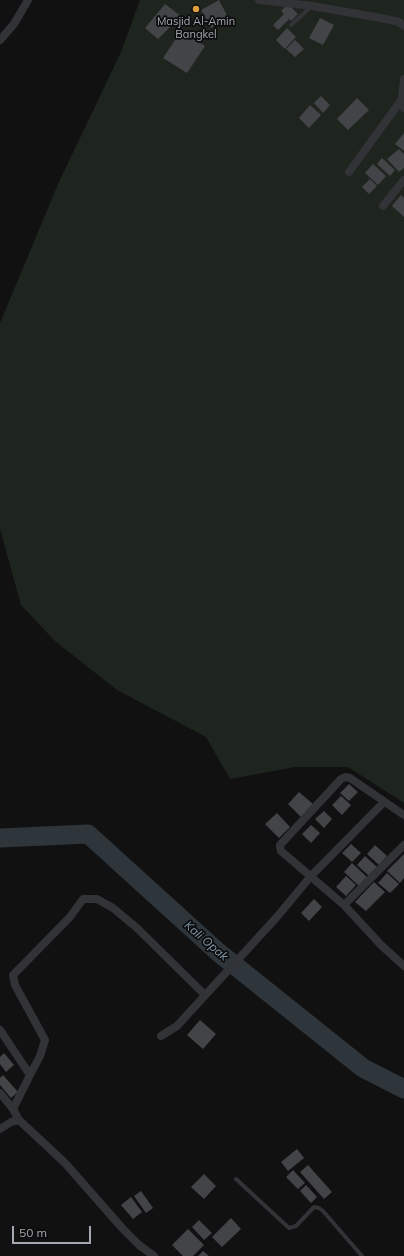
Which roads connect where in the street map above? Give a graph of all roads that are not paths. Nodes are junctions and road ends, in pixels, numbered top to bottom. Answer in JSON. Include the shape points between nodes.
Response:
{"nodes":[{"id":1,"x":28,"y":0,"type":"edge"},
{"id":2,"x":259,"y":0,"type":"edge"},
{"id":3,"x":312,"y":6,"type":"junction"},
{"id":4,"x":292,"y":25,"type":"dead end"},
{"id":5,"x":404,"y":26,"type":"edge"},
{"id":6,"x":0,"y":40,"type":"edge"},
{"id":7,"x":404,"y":78,"type":"edge"},
{"id":8,"x":402,"y":99,"type":"junction"},
{"id":9,"x":404,"y":108,"type":"edge"},
{"id":10,"x":349,"y":172,"type":"dead end"},
{"id":11,"x":404,"y":180,"type":"edge"},
{"id":12,"x":382,"y":206,"type":"dead end"},
{"id":13,"x":384,"y":802,"type":"junction"},
{"id":14,"x":404,"y":815,"type":"edge"},
{"id":15,"x":404,"y":844,"type":"edge"},
{"id":16,"x":312,"y":876,"type":"junction"},
{"id":17,"x":344,"y":905,"type":"junction"},
{"id":18,"x":404,"y":966,"type":"edge"},
{"id":19,"x":205,"y":995,"type":"junction"},
{"id":20,"x":0,"y":1030,"type":"edge"},
{"id":21,"x":161,"y":1036,"type":"dead end"},
{"id":22,"x":30,"y":1075,"type":"junction"},
{"id":23,"x":0,"y":1094,"type":"edge"},
{"id":24,"x":13,"y":1109,"type":"junction"},
{"id":25,"x":20,"y":1120,"type":"junction"},
{"id":26,"x":0,"y":1129,"type":"edge"},
{"id":27,"x":236,"y":1179,"type":"dead end"},
{"id":28,"x":154,"y":1256,"type":"edge"},
{"id":29,"x":362,"y":1256,"type":"edge"}],
"edges":[{"from":1,"to":6,"type":"street","via":[[14,24]]},
{"from":2,"to":3,"type":"street"},
{"from":3,"to":4,"type":"lane"},
{"from":3,"to":5,"type":"street","via":[[381,18],[399,22]]},
{"from":7,"to":8,"type":"street"},
{"from":8,"to":9,"type":"street"},
{"from":8,"to":10,"type":"street"},
{"from":11,"to":12,"type":"street"},
{"from":13,"to":14,"type":"street"},
{"from":13,"to":16,"type":"street"},
{"from":13,"to":16,"type":"street","via":[[350,778],[341,779],[280,845],[282,851]]},
{"from":15,"to":17,"type":"street"},
{"from":16,"to":17,"type":"street"},
{"from":16,"to":19,"type":"street"},
{"from":17,"to":18,"type":"street"},
{"from":19,"to":21,"type":"street","via":[[176,1026]]},
{"from":19,"to":22,"type":"street","via":[[113,908],[97,899],[83,899],[70,917],[13,975],[15,985],[44,1040],[40,1056]]},
{"from":20,"to":22,"type":"street"},
{"from":22,"to":24,"type":"street"},
{"from":23,"to":24,"type":"street"},
{"from":24,"to":25,"type":"street"},
{"from":25,"to":26,"type":"street"},
{"from":25,"to":28,"type":"street","via":[[64,1163],[123,1229]]},
{"from":27,"to":29,"type":"lane","via":[[289,1228],[296,1226],[314,1207],[323,1211]]}]}
